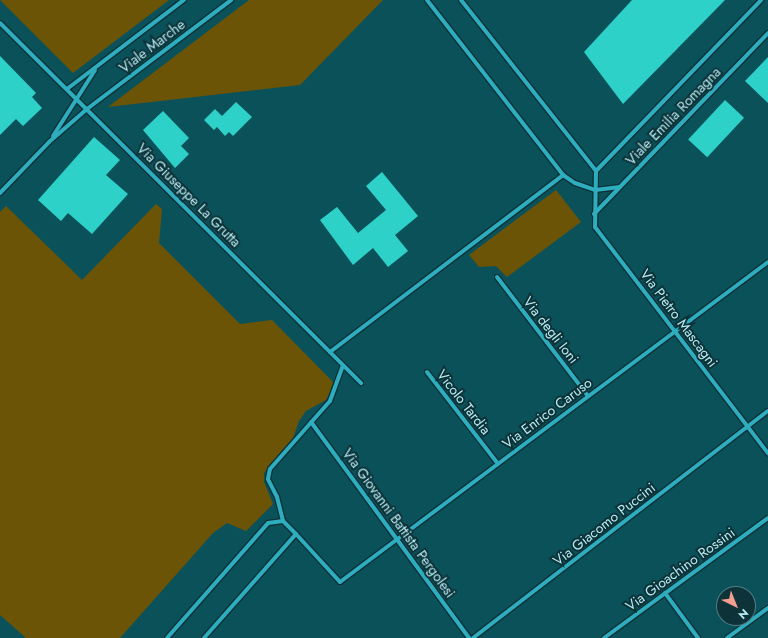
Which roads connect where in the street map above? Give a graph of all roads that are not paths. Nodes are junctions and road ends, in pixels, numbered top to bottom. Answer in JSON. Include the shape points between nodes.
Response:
{"nodes":[{"id":1,"x":184,"y":0,"type":"edge"},
{"id":2,"x":231,"y":0,"type":"edge"},
{"id":3,"x":427,"y":0,"type":"edge"},
{"id":4,"x":461,"y":0,"type":"edge"},
{"id":5,"x":761,"y":0,"type":"edge"},
{"id":6,"x":0,"y":23,"type":"edge"},
{"id":7,"x":768,"y":33,"type":"edge"},
{"id":8,"x":100,"y":64,"type":"junction"},
{"id":9,"x":67,"y":89,"type":"junction"},
{"id":10,"x":78,"y":100,"type":"junction"},
{"id":11,"x":87,"y":110,"type":"junction"},
{"id":12,"x":49,"y":142,"type":"junction"},
{"id":13,"x":596,"y":171,"type":"junction"},
{"id":14,"x":563,"y":175,"type":"junction"},
{"id":15,"x":620,"y":188,"type":"junction"},
{"id":16,"x":595,"y":190,"type":"junction"},
{"id":17,"x":0,"y":193,"type":"edge"},
{"id":18,"x":594,"y":214,"type":"junction"},
{"id":19,"x":768,"y":262,"type":"edge"},
{"id":20,"x":497,"y":277,"type":"dead end"},
{"id":21,"x":675,"y":332,"type":"junction"},
{"id":22,"x":330,"y":352,"type":"junction"},
{"id":23,"x":343,"y":365,"type":"junction"},
{"id":24,"x":427,"y":372,"type":"dead end"},
{"id":25,"x":361,"y":383,"type":"dead end"},
{"id":26,"x":588,"y":396,"type":"junction"},
{"id":27,"x":768,"y":412,"type":"edge"},
{"id":28,"x":311,"y":422,"type":"junction"},
{"id":29,"x":748,"y":426,"type":"junction"},
{"id":30,"x":768,"y":452,"type":"edge"},
{"id":31,"x":498,"y":464,"type":"junction"},
{"id":32,"x":768,"y":518,"type":"edge"},
{"id":33,"x":283,"y":521,"type":"junction"},
{"id":34,"x":296,"y":534,"type":"junction"},
{"id":35,"x":397,"y":539,"type":"junction"},
{"id":36,"x":665,"y":593,"type":"junction"},
{"id":37,"x":768,"y":608,"type":"edge"},
{"id":38,"x":167,"y":638,"type":"edge"},
{"id":39,"x":204,"y":638,"type":"edge"},
{"id":40,"x":469,"y":638,"type":"edge"},
{"id":41,"x":474,"y":638,"type":"edge"},
{"id":42,"x":604,"y":638,"type":"edge"},
{"id":43,"x":698,"y":638,"type":"edge"},
{"id":44,"x":727,"y":638,"type":"edge"}],
"edges":[{"from":1,"to":8,"type":"street","name":"Viale Marche"},
{"from":2,"to":11,"type":"street","name":"Viale Marche"},
{"from":3,"to":14,"type":"street"},
{"from":4,"to":13,"type":"street"},
{"from":5,"to":13,"type":"street","name":"Viale Emilia Romagna"},
{"from":6,"to":9,"type":"street","name":"Via Giuseppe La Grutta"},
{"from":7,"to":15,"type":"street","name":"Viale Emilia Romagna"},
{"from":8,"to":9,"type":"street","name":"Viale Marche"},
{"from":8,"to":10,"type":"street","name":"Viale Marche","via":[[88,78]]},
{"from":9,"to":10,"type":"street","name":"Via Giuseppe La Grutta"},
{"from":10,"to":11,"type":"street","name":"Via Giuseppe La Grutta"},
{"from":10,"to":12,"type":"street","name":"Viale Marche"},
{"from":11,"to":12,"type":"street","name":"Viale Marche"},
{"from":11,"to":22,"type":"street","name":"Via Giuseppe La Grutta"},
{"from":12,"to":17,"type":"street"},
{"from":13,"to":16,"type":"street","name":"Via Pietro Mascagni"},
{"from":14,"to":16,"type":"street","via":[[575,183]]},
{"from":14,"to":22,"type":"street"},
{"from":15,"to":16,"type":"street"},
{"from":15,"to":18,"type":"street","name":"Viale Emilia Romagna"},
{"from":16,"to":18,"type":"street","name":"Via Pietro Mascagni"},
{"from":18,"to":21,"type":"street","name":"Via Pietro Mascagni","via":[[595,227]]},
{"from":19,"to":21,"type":"street","name":"Via Enrico Caruso"},
{"from":20,"to":26,"type":"street","name":"Via degli Ioni"},
{"from":21,"to":26,"type":"street","name":"Via Enrico Caruso"},
{"from":21,"to":29,"type":"street","name":"Via Pietro Mascagni"},
{"from":22,"to":23,"type":"street","name":"Via Giuseppe La Grutta"},
{"from":23,"to":25,"type":"street","name":"Via Giuseppe La Grutta"},
{"from":23,"to":28,"type":"street","via":[[330,401]]},
{"from":24,"to":31,"type":"street","name":"Vicolo Tardia"},
{"from":26,"to":31,"type":"street","name":"Via Enrico Caruso"},
{"from":27,"to":29,"type":"street","name":"Via Giacomo Puccini"},
{"from":28,"to":33,"type":"street","via":[[270,469],[268,480],[277,497]]},
{"from":28,"to":35,"type":"street","name":"Via Giovanni Battista Pergolesi"},
{"from":29,"to":30,"type":"street","name":"Via Pietro Mascagni"},
{"from":29,"to":41,"type":"street","name":"Via Giacomo Puccini"},
{"from":31,"to":35,"type":"street","name":"Via Enrico Caruso"},
{"from":32,"to":36,"type":"street","name":"Via Gioachino Rossini"},
{"from":33,"to":34,"type":"street"},
{"from":33,"to":38,"type":"street","via":[[268,523]]},
{"from":34,"to":35,"type":"street","name":"Via Enrico Caruso","via":[[340,582]]},
{"from":34,"to":39,"type":"street"},
{"from":35,"to":40,"type":"street","name":"Via Giovanni Battista Pergolesi"},
{"from":36,"to":42,"type":"street","name":"Via Gioachino Rossini"},
{"from":36,"to":43,"type":"street"},
{"from":37,"to":44,"type":"street"}]}
